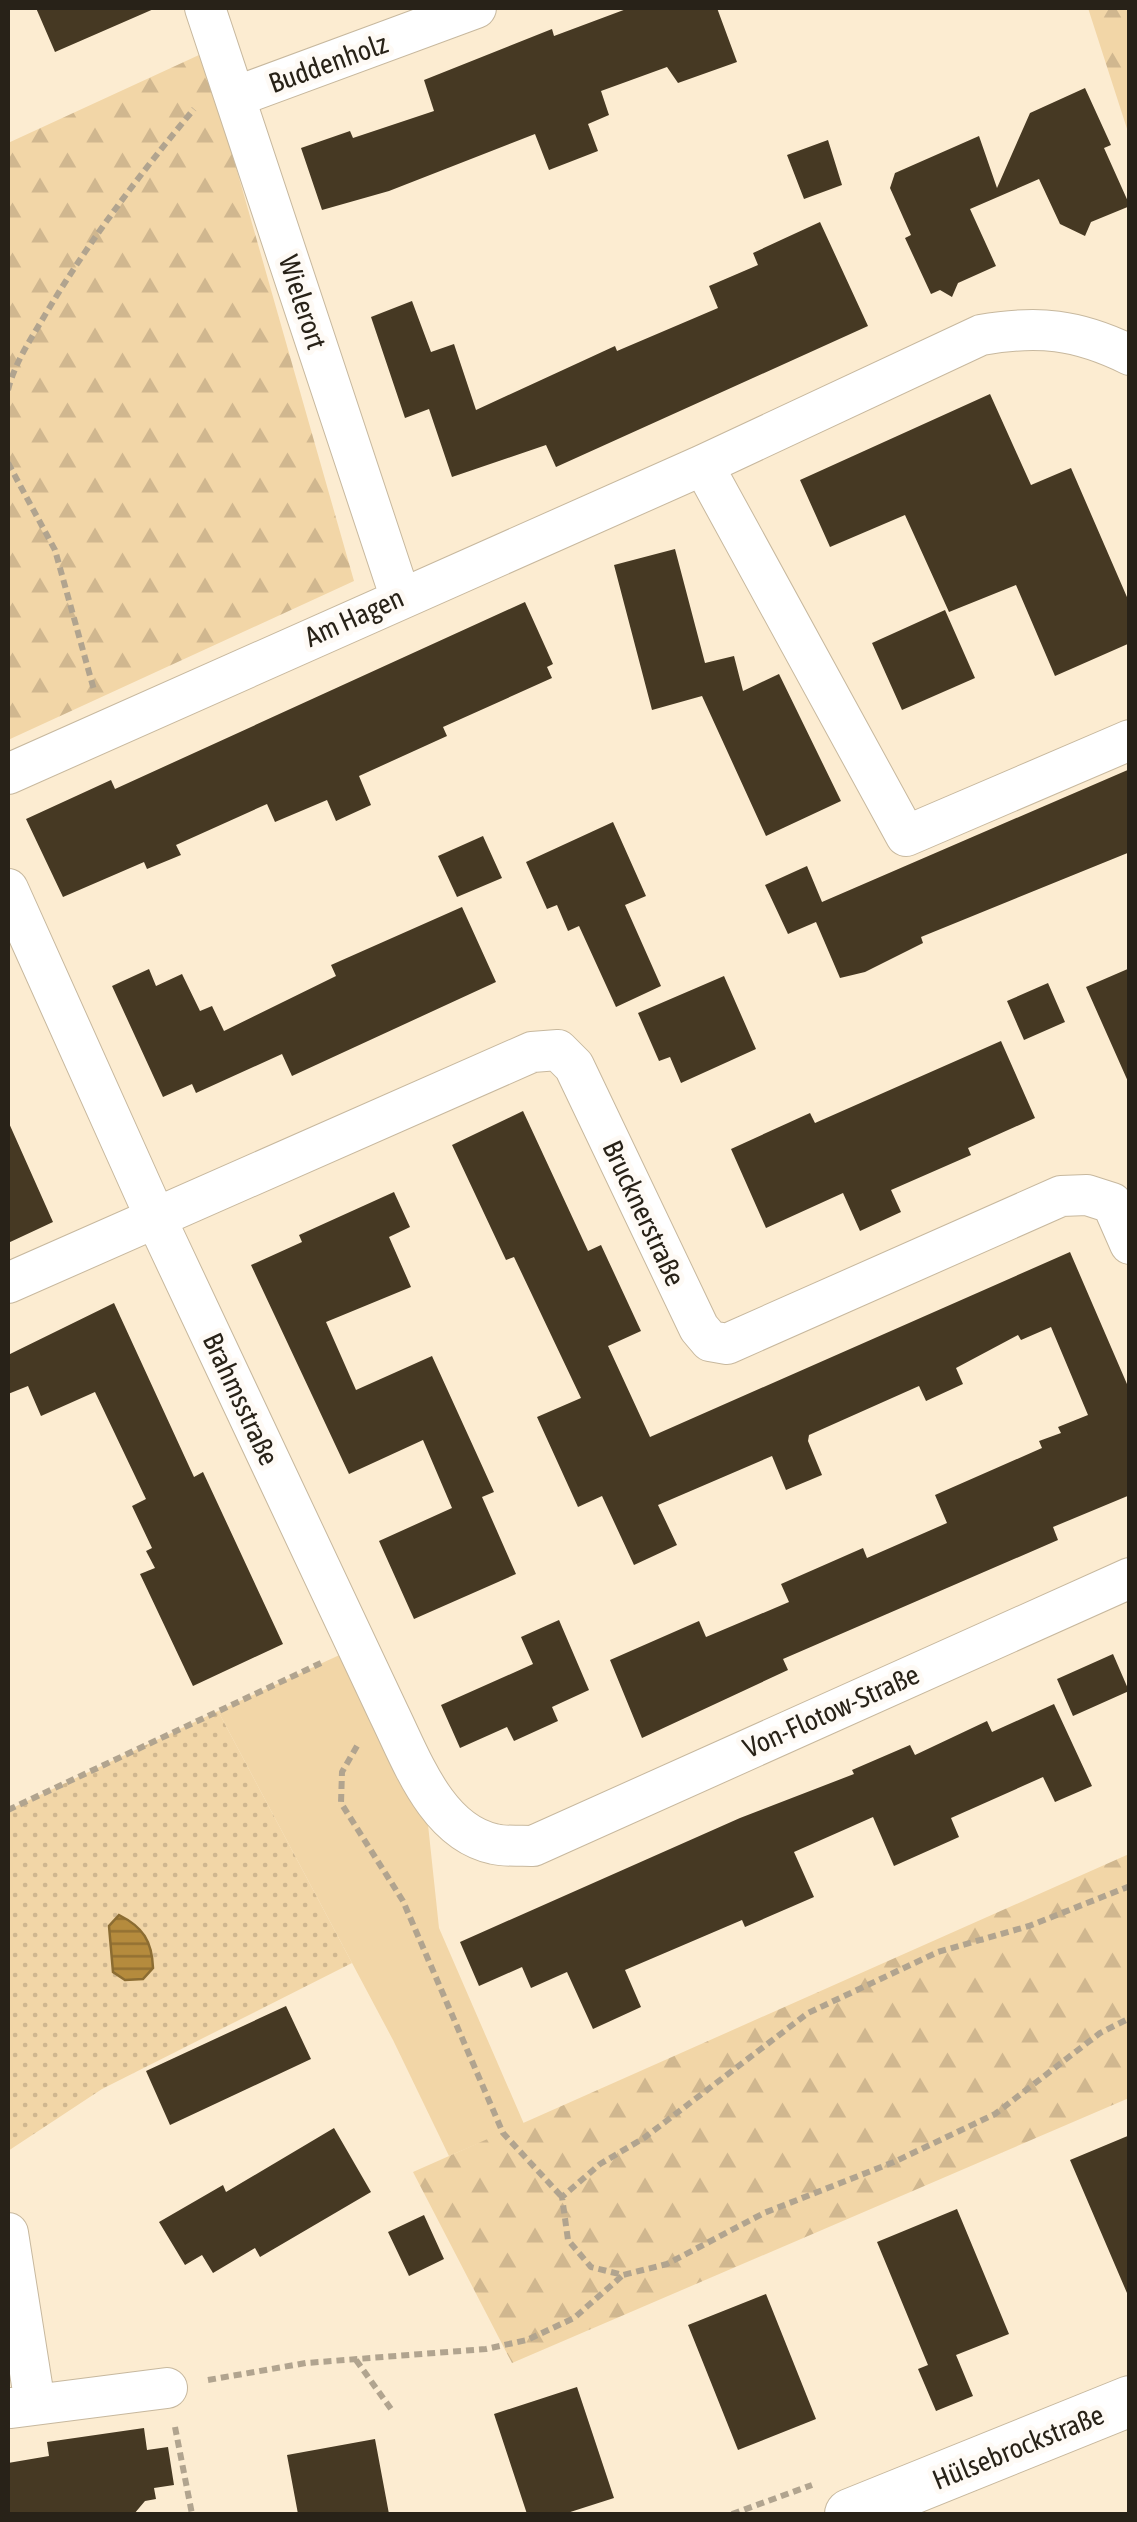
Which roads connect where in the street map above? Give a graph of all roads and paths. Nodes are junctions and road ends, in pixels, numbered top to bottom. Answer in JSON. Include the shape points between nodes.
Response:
{"nodes":[{"id":1,"x":204,"y":8,"type":"edge"},
{"id":2,"x":476,"y":8,"type":"edge"},
{"id":3,"x":230,"y":84,"type":"junction"},
{"id":4,"x":1130,"y":355,"type":"edge"},
{"id":5,"x":8,"y":390,"type":"edge"},
{"id":6,"x":8,"y":463,"type":"edge"},
{"id":7,"x":704,"y":465,"type":"junction"},
{"id":8,"x":400,"y":596,"type":"junction"},
{"id":9,"x":107,"y":729,"type":"junction"},
{"id":10,"x":1130,"y":740,"type":"edge"},
{"id":11,"x":8,"y":774,"type":"edge"},
{"id":12,"x":8,"y":889,"type":"edge"},
{"id":13,"x":156,"y":1221,"type":"junction"},
{"id":14,"x":1130,"y":1244,"type":"edge"},
{"id":15,"x":8,"y":1284,"type":"edge"},
{"id":16,"x":1130,"y":1578,"type":"edge"},
{"id":17,"x":358,"y":1646,"type":"junction"},
{"id":18,"x":389,"y":1714,"type":"junction"},
{"id":19,"x":8,"y":1810,"type":"edge"},
{"id":20,"x":533,"y":1846,"type":"joint"},
{"id":21,"x":1130,"y":1886,"type":"edge"},
{"id":22,"x":1130,"y":2018,"type":"edge"},
{"id":23,"x":562,"y":2197,"type":"junction"},
{"id":24,"x":8,"y":2233,"type":"edge"},
{"id":25,"x":623,"y":2275,"type":"junction"},
{"id":26,"x":356,"y":2360,"type":"junction"},
{"id":27,"x":166,"y":2388,"type":"junction"},
{"id":28,"x":1130,"y":2401,"type":"edge"},
{"id":29,"x":21,"y":2406,"type":"edge"},
{"id":30,"x":390,"y":2410,"type":"dead end"},
{"id":31,"x":192,"y":2514,"type":"edge"},
{"id":32,"x":850,"y":2514,"type":"edge"}],
"edges":[{"from":1,"to":3,"type":"street","name":"Wielerort"},
{"from":2,"to":3,"type":"street","name":"Buddenholz"},
{"from":3,"to":5,"type":"path","via":[[131,185],[13,370]]},
{"from":3,"to":8,"type":"street","name":"Wielerort"},
{"from":4,"to":7,"type":"street","name":"Am Hagen","via":[[1030,327],[982,335]]},
{"from":6,"to":9,"type":"path","via":[[55,550]]},
{"from":7,"to":8,"type":"street","name":"Am Hagen"},
{"from":7,"to":10,"type":"street","via":[[906,836]]},
{"from":8,"to":9,"type":"street","name":"Am Hagen"},
{"from":9,"to":11,"type":"street","name":"Am Hagen"},
{"from":12,"to":13,"type":"street","name":"Brahmsstraße"},
{"from":13,"to":14,"type":"street","name":"Brucknerstraße","via":[[532,1052],[558,1050],[574,1066],[710,1341],[727,1344],[1061,1196],[1112,1203]]},
{"from":13,"to":15,"type":"street"},
{"from":13,"to":17,"type":"street","name":"Brahmsstraße"},
{"from":16,"to":20,"type":"street","name":"Von-Flotow-Straße"},
{"from":17,"to":18,"type":"street","name":"Brahmsstraße"},
{"from":17,"to":19,"type":"path"},
{"from":18,"to":20,"type":"street","name":"Brahmsstraße","via":[[424,1787],[456,1824],[492,1844]]},
{"from":18,"to":23,"type":"path","via":[[372,1725],[342,1772],[341,1803],[403,1901],[503,2133]]},
{"from":21,"to":23,"type":"path","via":[[938,1952],[808,2012]]},
{"from":22,"to":25,"type":"path","via":[[1100,2032],[995,2114],[764,2212],[667,2264]]},
{"from":23,"to":25,"type":"path","via":[[568,2240],[591,2268]]},
{"from":24,"to":29,"type":"street"},
{"from":25,"to":26,"type":"path","via":[[574,2318],[527,2340]]},
{"from":26,"to":27,"type":"path"},
{"from":26,"to":30,"type":"path"},
{"from":27,"to":29,"type":"street"},
{"from":27,"to":31,"type":"path"},
{"from":28,"to":32,"type":"street","name":"Hülsebrockstraße"}]}
